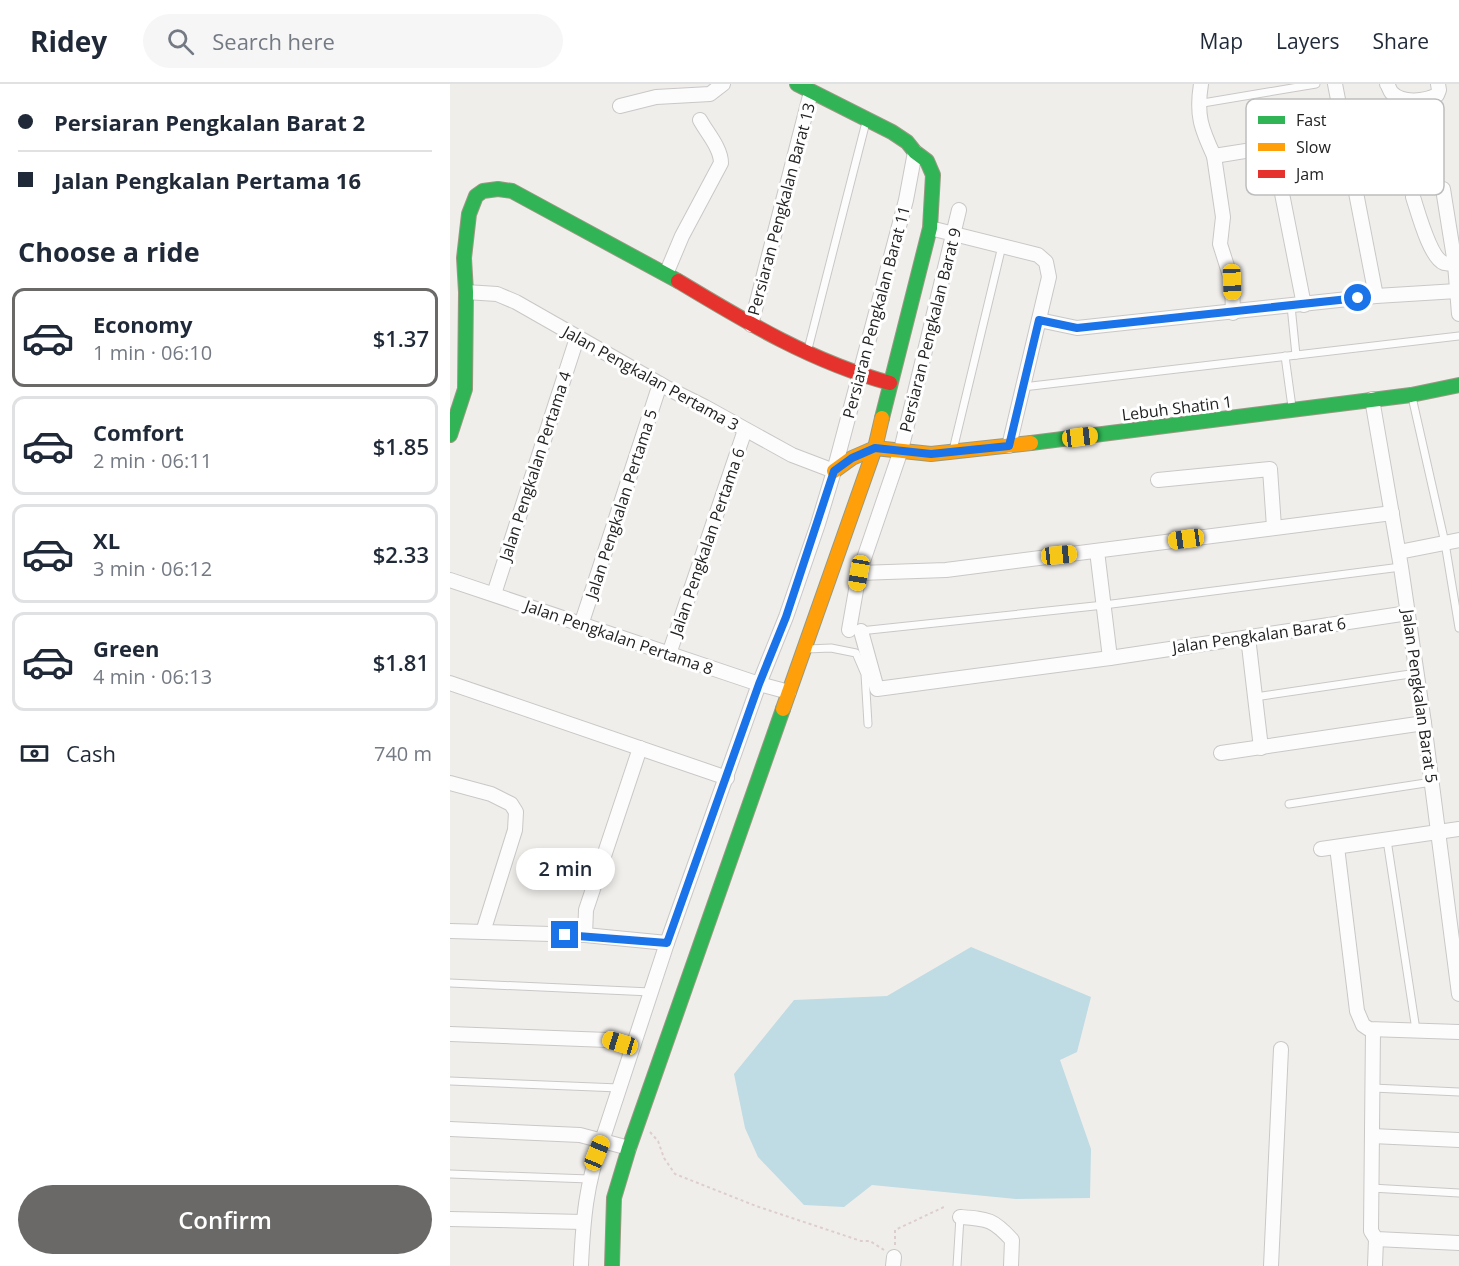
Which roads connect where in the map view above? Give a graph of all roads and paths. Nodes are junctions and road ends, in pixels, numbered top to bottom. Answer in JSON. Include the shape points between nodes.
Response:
{"nodes":[{"id":1,"x":723,"y":84,"type":"edge"},
{"id":2,"x":797,"y":84,"type":"edge"},
{"id":3,"x":1201,"y":84,"type":"edge"},
{"id":4,"x":1316,"y":84,"type":"edge"},
{"id":5,"x":1335,"y":84,"type":"edge"},
{"id":6,"x":1387,"y":84,"type":"edge"},
{"id":7,"x":1438,"y":84,"type":"edge"},
{"id":8,"x":811,"y":92,"type":"junction"},
{"id":9,"x":1338,"y":99,"type":"edge"},
{"id":10,"x":1409,"y":99,"type":"edge"},
{"id":11,"x":1430,"y":99,"type":"edge"},
{"id":12,"x":1197,"y":104,"type":"junction"},
{"id":13,"x":620,"y":106,"type":"dead end"},
{"id":14,"x":700,"y":120,"type":"dead end"},
{"id":15,"x":866,"y":120,"type":"junction"},
{"id":16,"x":915,"y":152,"type":"junction"},
{"id":17,"x":1246,"y":152,"type":"edge"},
{"id":18,"x":1214,"y":156,"type":"junction"},
{"id":19,"x":1444,"y":194,"type":"edge"},
{"id":20,"x":1280,"y":195,"type":"edge"},
{"id":21,"x":1357,"y":195,"type":"edge"},
{"id":22,"x":1413,"y":197,"type":"dead end"},
{"id":23,"x":959,"y":210,"type":"dead end"},
{"id":24,"x":930,"y":228,"type":"junction"},
{"id":25,"x":954,"y":233,"type":"junction"},
{"id":26,"x":1002,"y":246,"type":"junction"},
{"id":27,"x":1457,"y":264,"type":"edge"},
{"id":28,"x":666,"y":274,"type":"junction"},
{"id":29,"x":1457,"y":291,"type":"junction"},
{"id":30,"x":466,"y":292,"type":"junction"},
{"id":31,"x":1376,"y":296,"type":"junction"},
{"id":32,"x":1297,"y":305,"type":"junction"},
{"id":33,"x":1233,"y":313,"type":"junction"},
{"id":34,"x":1459,"y":314,"type":"edge"},
{"id":35,"x":1039,"y":320,"type":"junction"},
{"id":36,"x":751,"y":325,"type":"junction"},
{"id":37,"x":1459,"y":336,"type":"edge"},
{"id":38,"x":577,"y":338,"type":"junction"},
{"id":39,"x":806,"y":355,"type":"junction"},
{"id":40,"x":1296,"y":355,"type":"junction"},
{"id":41,"x":1285,"y":356,"type":"junction"},
{"id":42,"x":859,"y":376,"type":"junction"},
{"id":43,"x":890,"y":383,"type":"junction"},
{"id":44,"x":660,"y":384,"type":"junction"},
{"id":45,"x":1459,"y":385,"type":"edge"},
{"id":46,"x":1023,"y":387,"type":"junction"},
{"id":47,"x":1411,"y":395,"type":"junction"},
{"id":48,"x":1372,"y":399,"type":"junction"},
{"id":49,"x":1293,"y":410,"type":"junction"},
{"id":50,"x":451,"y":427,"type":"edge"},
{"id":51,"x":745,"y":430,"type":"junction"},
{"id":52,"x":1009,"y":446,"type":"junction"},
{"id":53,"x":875,"y":448,"type":"junction"},
{"id":54,"x":901,"y":450,"type":"junction"},
{"id":55,"x":952,"y":453,"type":"junction"},
{"id":56,"x":834,"y":471,"type":"junction"},
{"id":57,"x":1158,"y":480,"type":"dead end"},
{"id":58,"x":1392,"y":513,"type":"junction"},
{"id":59,"x":1274,"y":527,"type":"junction"},
{"id":60,"x":1452,"y":542,"type":"edge"},
{"id":61,"x":1097,"y":551,"type":"junction"},
{"id":62,"x":1399,"y":552,"type":"junction"},
{"id":63,"x":1401,"y":567,"type":"junction"},
{"id":64,"x":859,"y":573,"type":"junction"},
{"id":65,"x":450,"y":580,"type":"edge"},
{"id":66,"x":494,"y":594,"type":"junction"},
{"id":67,"x":1104,"y":605,"type":"junction"},
{"id":68,"x":1408,"y":613,"type":"junction"},
{"id":69,"x":581,"y":625,"type":"junction"},
{"id":70,"x":1459,"y":628,"type":"edge"},
{"id":71,"x":855,"y":631,"type":"junction"},
{"id":72,"x":1248,"y":637,"type":"junction"},
{"id":73,"x":805,"y":649,"type":"junction"},
{"id":74,"x":669,"y":654,"type":"junction"},
{"id":75,"x":1110,"y":658,"type":"junction"},
{"id":76,"x":1417,"y":673,"type":"junction"},
{"id":77,"x":450,"y":683,"type":"edge"},
{"id":78,"x":759,"y":684,"type":"junction"},
{"id":79,"x":789,"y":692,"type":"junction"},
{"id":80,"x":1256,"y":697,"type":"junction"},
{"id":81,"x":1424,"y":723,"type":"junction"},
{"id":82,"x":868,"y":724,"type":"dead end"},
{"id":83,"x":640,"y":748,"type":"junction"},
{"id":84,"x":1261,"y":748,"type":"junction"},
{"id":85,"x":1221,"y":753,"type":"dead end"},
{"id":86,"x":727,"y":778,"type":"junction"},
{"id":87,"x":1432,"y":782,"type":"junction"},
{"id":88,"x":450,"y":783,"type":"edge"},
{"id":89,"x":1289,"y":804,"type":"dead end"},
{"id":90,"x":1459,"y":829,"type":"edge"},
{"id":91,"x":1438,"y":832,"type":"junction"},
{"id":92,"x":1387,"y":840,"type":"junction"},
{"id":93,"x":1337,"y":847,"type":"junction"},
{"id":94,"x":1321,"y":849,"type":"dead end"},
{"id":95,"x":450,"y":931,"type":"edge"},
{"id":96,"x":483,"y":932,"type":"junction"},
{"id":97,"x":585,"y":935,"type":"junction"},
{"id":98,"x":667,"y":943,"type":"junction"},
{"id":99,"x":450,"y":983,"type":"edge"},
{"id":100,"x":651,"y":992,"type":"junction"},
{"id":101,"x":1459,"y":994,"type":"edge"},
{"id":102,"x":1371,"y":1030,"type":"junction"},
{"id":103,"x":1416,"y":1030,"type":"junction"},
{"id":104,"x":1459,"y":1032,"type":"edge"},
{"id":105,"x":450,"y":1034,"type":"edge"},
{"id":106,"x":632,"y":1047,"type":"junction"},
{"id":107,"x":1281,"y":1049,"type":"dead end"},
{"id":108,"x":450,"y":1081,"type":"edge"},
{"id":109,"x":619,"y":1088,"type":"junction"},
{"id":110,"x":1373,"y":1088,"type":"junction"},
{"id":111,"x":1459,"y":1092,"type":"edge"},
{"id":112,"x":636,"y":1128,"type":"junction"},
{"id":113,"x":450,"y":1129,"type":"edge"},
{"id":114,"x":1372,"y":1136,"type":"junction"},
{"id":115,"x":1459,"y":1140,"type":"edge"},
{"id":116,"x":602,"y":1141,"type":"junction"},
{"id":117,"x":629,"y":1148,"type":"junction"},
{"id":118,"x":450,"y":1174,"type":"edge"},
{"id":119,"x":589,"y":1179,"type":"junction"},
{"id":120,"x":1371,"y":1188,"type":"junction"},
{"id":121,"x":1459,"y":1194,"type":"edge"},
{"id":122,"x":946,"y":1206,"type":"dead end"},
{"id":123,"x":960,"y":1217,"type":"joint"},
{"id":124,"x":450,"y":1218,"type":"edge"},
{"id":125,"x":583,"y":1222,"type":"junction"},
{"id":126,"x":1374,"y":1238,"type":"junction"},
{"id":127,"x":1459,"y":1243,"type":"edge"},
{"id":128,"x":894,"y":1261,"type":"edge"},
{"id":129,"x":581,"y":1265,"type":"edge"},
{"id":130,"x":612,"y":1266,"type":"edge"},
{"id":131,"x":957,"y":1266,"type":"edge"},
{"id":132,"x":1011,"y":1266,"type":"edge"},
{"id":133,"x":1271,"y":1266,"type":"edge"},
{"id":134,"x":1375,"y":1266,"type":"edge"}],
"edges":[{"from":1,"to":13,"type":"street","via":[[710,94],[656,97]]},
{"from":2,"to":8,"type":"street"},
{"from":3,"to":12,"type":"street"},
{"from":4,"to":12,"type":"lane"},
{"from":5,"to":9,"type":"street"},
{"from":6,"to":10,"type":"street","via":[[1391,93]]},
{"from":7,"to":11,"type":"street","via":[[1437,96]]},
{"from":8,"to":15,"type":"street"},
{"from":8,"to":36,"type":"street","name":"Persiaran Pengkalan Barat 13"},
{"from":12,"to":18,"type":"street","via":[[1202,130]]},
{"from":14,"to":28,"type":"street","via":[[721,163]]},
{"from":15,"to":16,"type":"street","via":[[907,142]]},
{"from":15,"to":39,"type":"lane"},
{"from":16,"to":24,"type":"street","via":[[927,161],[933,175]]},
{"from":16,"to":42,"type":"street","name":"Persiaran Pengkalan Barat 11"},
{"from":17,"to":18,"type":"street"},
{"from":18,"to":33,"type":"street","via":[[1223,217],[1220,244],[1232,282]]},
{"from":19,"to":27,"type":"street"},
{"from":20,"to":32,"type":"street"},
{"from":21,"to":31,"type":"street"},
{"from":22,"to":27,"type":"street","via":[[1438,259]]},
{"from":23,"to":25,"type":"street","name":"Persiaran Pengkalan Barat 9"},
{"from":24,"to":25,"type":"street"},
{"from":24,"to":43,"type":"street"},
{"from":25,"to":26,"type":"street"},
{"from":25,"to":54,"type":"street","name":"Persiaran Pengkalan Barat 9"},
{"from":26,"to":35,"type":"street","via":[[1038,255],[1046,262],[1049,277]]},
{"from":26,"to":55,"type":"lane"},
{"from":27,"to":29,"type":"street"},
{"from":28,"to":30,"type":"street","via":[[502,188],[483,191],[472,206],[464,243]]},
{"from":28,"to":36,"type":"street"},
{"from":29,"to":31,"type":"street"},
{"from":29,"to":34,"type":"street"},
{"from":30,"to":38,"type":"street","name":"Jalan Pengkalan Pertama 3","via":[[497,294]]},
{"from":30,"to":50,"type":"street","via":[[465,389]]},
{"from":31,"to":32,"type":"street"},
{"from":32,"to":33,"type":"street"},
{"from":32,"to":40,"type":"lane"},
{"from":33,"to":35,"type":"street","via":[[1077,328]]},
{"from":35,"to":46,"type":"street"},
{"from":36,"to":39,"type":"street"},
{"from":37,"to":40,"type":"lane"},
{"from":38,"to":44,"type":"street","name":"Jalan Pengkalan Pertama 3"},
{"from":38,"to":66,"type":"street","name":"Jalan Pengkalan Pertama 4"},
{"from":39,"to":42,"type":"street"},
{"from":40,"to":41,"type":"lane"},
{"from":41,"to":46,"type":"lane"},
{"from":41,"to":49,"type":"lane"},
{"from":42,"to":43,"type":"street"},
{"from":42,"to":56,"type":"street","name":"Persiaran Pengkalan Barat 11"},
{"from":43,"to":53,"type":"street"},
{"from":44,"to":51,"type":"street","name":"Jalan Pengkalan Pertama 3"},
{"from":44,"to":69,"type":"street","name":"Jalan Pengkalan Pertama 5"},
{"from":45,"to":47,"type":"street","name":"Lebuh Shatin 1"},
{"from":46,"to":52,"type":"street"},
{"from":47,"to":48,"type":"street","name":"Lebuh Shatin 1"},
{"from":47,"to":60,"type":"lane"},
{"from":48,"to":49,"type":"street","name":"Lebuh Shatin 1"},
{"from":48,"to":58,"type":"street","name":"Jalan Pengkalan Barat 5"},
{"from":49,"to":52,"type":"street","name":"Lebuh Shatin 1"},
{"from":51,"to":56,"type":"street","name":"Jalan Pengkalan Pertama 3"},
{"from":51,"to":74,"type":"street","name":"Jalan Pengkalan Pertama 6"},
{"from":52,"to":55,"type":"street","name":"Lebuh Shatin 1"},
{"from":53,"to":54,"type":"street","name":"Lebuh Shatin 1"},
{"from":53,"to":56,"type":"street","name":"Lebuh Shatin 1"},
{"from":53,"to":73,"type":"street"},
{"from":54,"to":55,"type":"street","name":"Lebuh Shatin 1"},
{"from":54,"to":64,"type":"street","name":"Persiaran Pengkalan Barat 9"},
{"from":56,"to":78,"type":"street","name":"Persiaran Pengkalan Barat 11","via":[[786,617]]},
{"from":57,"to":59,"type":"street","via":[[1270,469]]},
{"from":58,"to":59,"type":"street"},
{"from":58,"to":62,"type":"street","name":"Jalan Pengkalan Barat 5"},
{"from":59,"to":61,"type":"street"},
{"from":60,"to":62,"type":"street"},
{"from":60,"to":70,"type":"lane"},
{"from":61,"to":64,"type":"street","via":[[946,570]]},
{"from":61,"to":67,"type":"street"},
{"from":62,"to":63,"type":"street","name":"Jalan Pengkalan Barat 5"},
{"from":63,"to":67,"type":"lane"},
{"from":63,"to":68,"type":"street","name":"Jalan Pengkalan Barat 5"},
{"from":64,"to":71,"type":"street","name":"Persiaran Pengkalan Barat 9"},
{"from":65,"to":66,"type":"street","name":"Jalan Pengkalan Pertama 8"},
{"from":66,"to":69,"type":"street","name":"Jalan Pengkalan Pertama 8"},
{"from":67,"to":71,"type":"lane"},
{"from":67,"to":75,"type":"street"},
{"from":68,"to":72,"type":"street","name":"Jalan Pengkalan Barat 6"},
{"from":68,"to":76,"type":"street","name":"Jalan Pengkalan Barat 5"},
{"from":69,"to":74,"type":"street","name":"Jalan Pengkalan Pertama 8"},
{"from":71,"to":75,"type":"street","name":"Jalan Pengkalan Barat 6","via":[[877,688]]},
{"from":72,"to":75,"type":"street","name":"Jalan Pengkalan Barat 6"},
{"from":72,"to":80,"type":"street"},
{"from":73,"to":79,"type":"street"},
{"from":73,"to":82,"type":"lane","via":[[856,652],[865,674]]},
{"from":74,"to":78,"type":"street","name":"Jalan Pengkalan Pertama 8"},
{"from":76,"to":80,"type":"lane"},
{"from":76,"to":81,"type":"street","name":"Jalan Pengkalan Barat 5"},
{"from":77,"to":83,"type":"street"},
{"from":78,"to":79,"type":"street","name":"Jalan Pengkalan Pertama 8"},
{"from":78,"to":86,"type":"street","name":"Persiaran Pengkalan Barat 11"},
{"from":79,"to":112,"type":"street"},
{"from":80,"to":84,"type":"street"},
{"from":81,"to":84,"type":"street"},
{"from":81,"to":87,"type":"street","name":"Jalan Pengkalan Barat 5"},
{"from":83,"to":86,"type":"street"},
{"from":83,"to":97,"type":"street","via":[[586,910]]},
{"from":84,"to":85,"type":"street"},
{"from":86,"to":98,"type":"street","name":"Persiaran Pengkalan Barat 11"},
{"from":87,"to":89,"type":"lane"},
{"from":87,"to":91,"type":"street","name":"Jalan Pengkalan Barat 5"},
{"from":88,"to":96,"type":"street","via":[[491,794],[511,804],[516,812],[515,830]]},
{"from":90,"to":91,"type":"street"},
{"from":91,"to":92,"type":"street"},
{"from":91,"to":101,"type":"street","name":"Jalan Pengkalan Barat 5"},
{"from":92,"to":93,"type":"street"},
{"from":92,"to":103,"type":"lane"},
{"from":93,"to":94,"type":"street"},
{"from":93,"to":102,"type":"street","via":[[1357,1011],[1363,1025]]},
{"from":95,"to":96,"type":"street"},
{"from":96,"to":97,"type":"street"},
{"from":97,"to":98,"type":"street"},
{"from":98,"to":100,"type":"street","name":"Persiaran Pengkalan Barat 11"},
{"from":99,"to":100,"type":"lane"},
{"from":100,"to":106,"type":"street","name":"Persiaran Pengkalan Barat 11"},
{"from":102,"to":103,"type":"street"},
{"from":102,"to":110,"type":"street"},
{"from":103,"to":104,"type":"street"},
{"from":105,"to":106,"type":"street","via":[[608,1040]]},
{"from":106,"to":109,"type":"street","name":"Persiaran Pengkalan Barat 11"},
{"from":107,"to":133,"type":"street"},
{"from":108,"to":109,"type":"lane"},
{"from":109,"to":116,"type":"street","name":"Persiaran Pengkalan Barat 11"},
{"from":110,"to":111,"type":"lane"},
{"from":110,"to":114,"type":"street"},
{"from":112,"to":117,"type":"street"},
{"from":112,"to":128,"type":"path","via":[[648,1130],[658,1141],[675,1174],[756,1206],[870,1241]]},
{"from":113,"to":116,"type":"street","via":[[580,1136]]},
{"from":114,"to":115,"type":"street"},
{"from":114,"to":120,"type":"street"},
{"from":116,"to":117,"type":"street"},
{"from":116,"to":119,"type":"street","name":"Persiaran Pengkalan Barat 11"},
{"from":117,"to":130,"type":"street","via":[[614,1198]]},
{"from":118,"to":119,"type":"lane"},
{"from":119,"to":125,"type":"street","name":"Persiaran Pengkalan Barat 11"},
{"from":120,"to":121,"type":"lane"},
{"from":120,"to":126,"type":"street"},
{"from":122,"to":128,"type":"path","via":[[895,1230]]},
{"from":123,"to":131,"type":"lane"},
{"from":123,"to":132,"type":"street","via":[[998,1225],[1012,1239]]},
{"from":124,"to":125,"type":"street"},
{"from":125,"to":129,"type":"street","name":"Persiaran Pengkalan Barat 11"},
{"from":126,"to":127,"type":"street"},
{"from":126,"to":134,"type":"street"}]}
